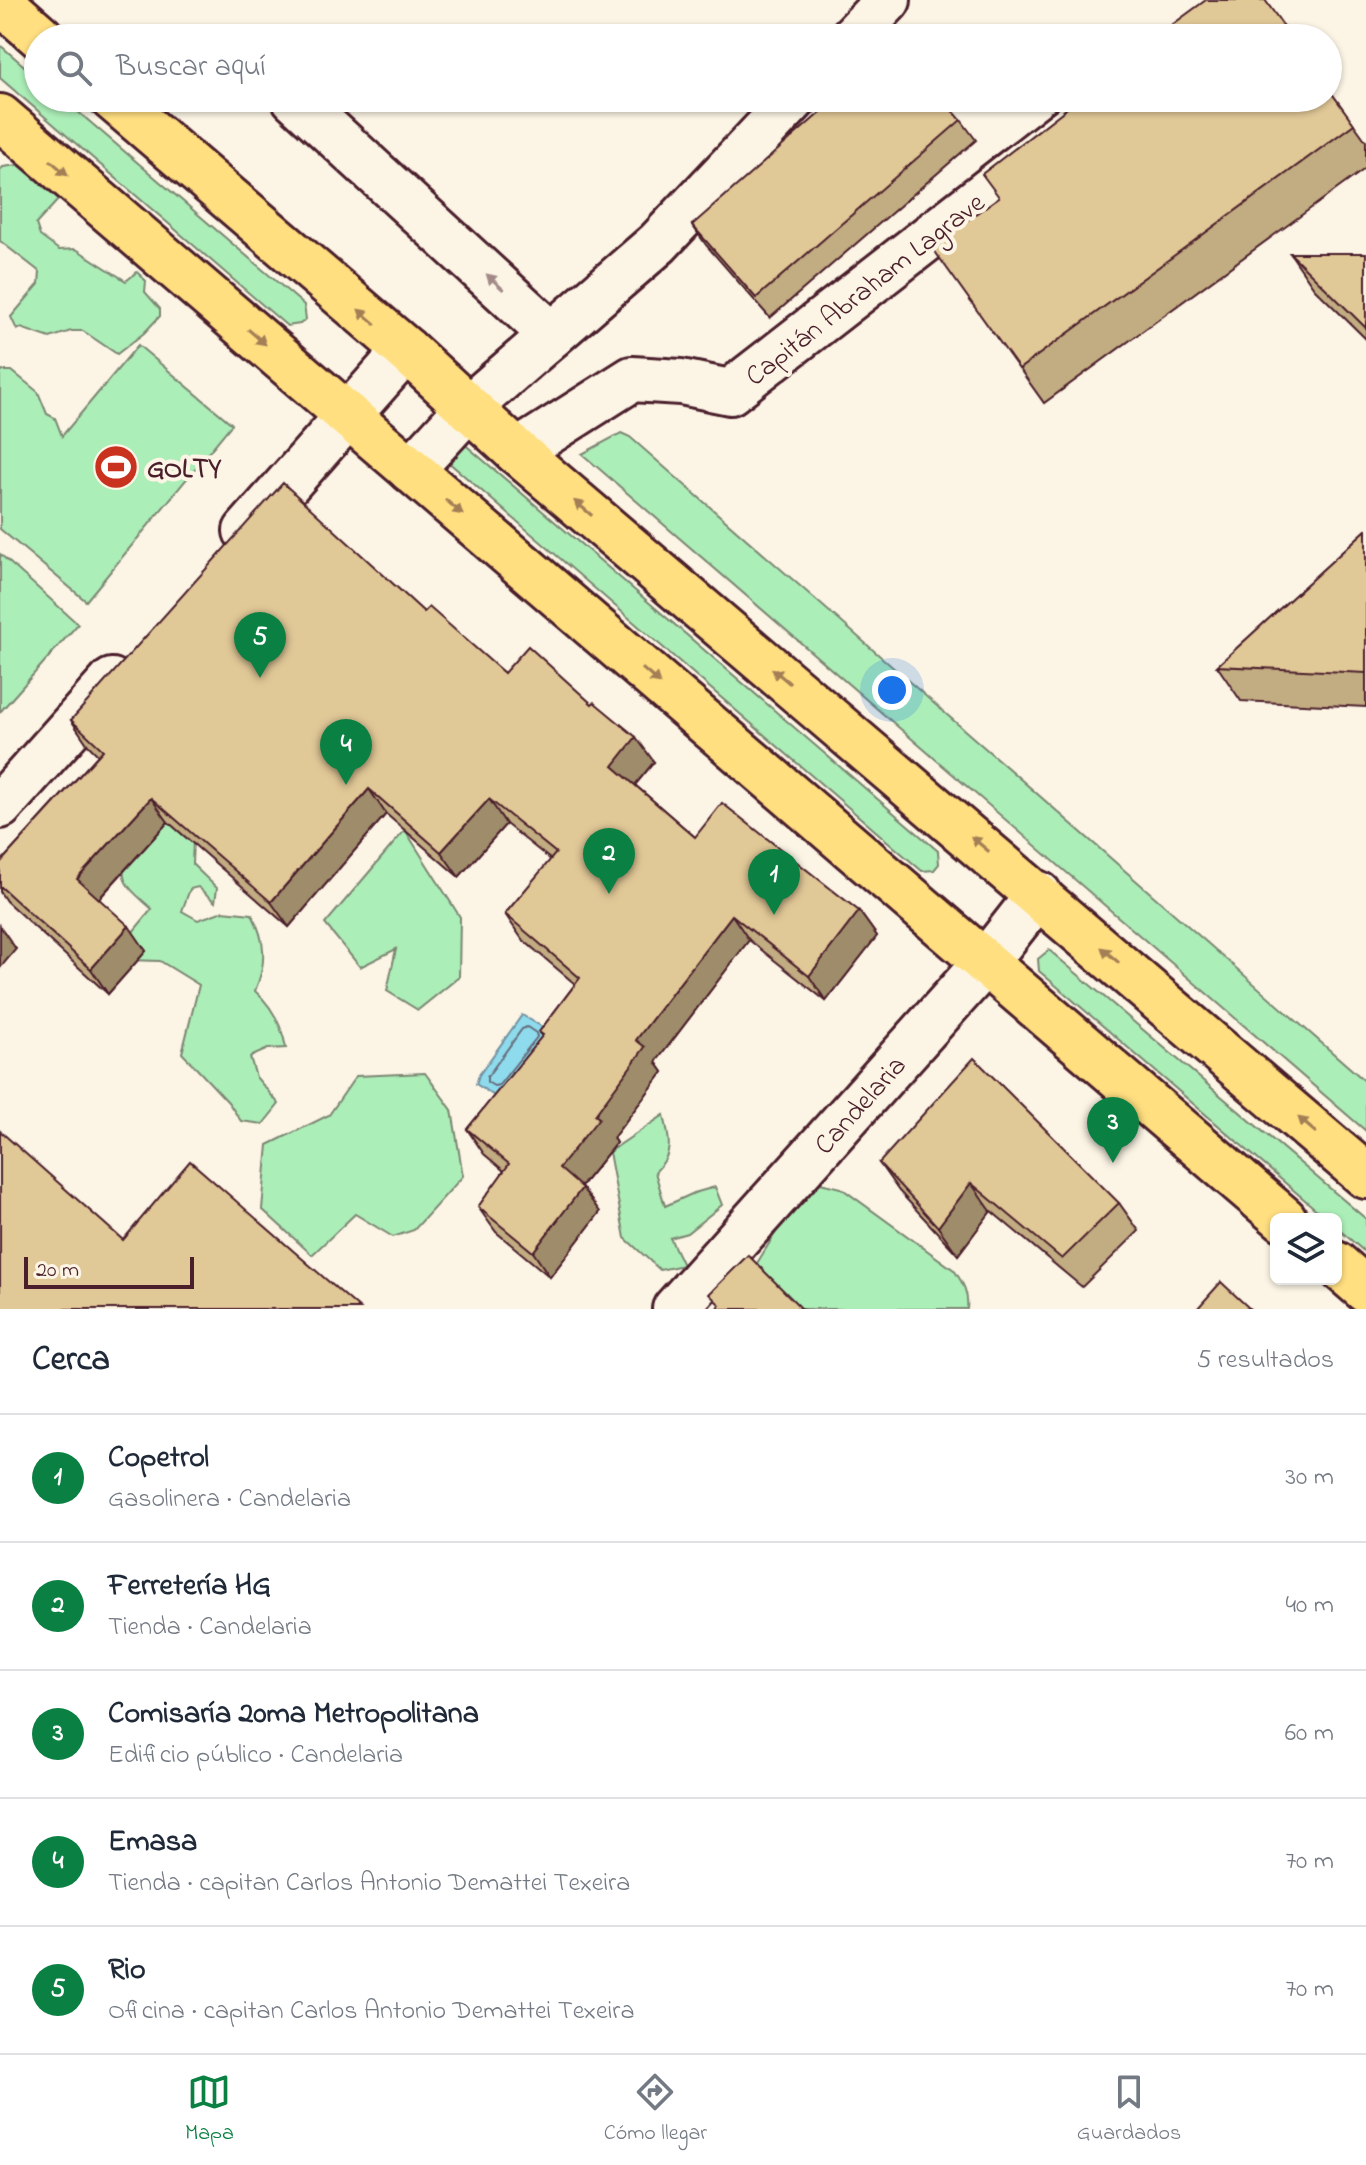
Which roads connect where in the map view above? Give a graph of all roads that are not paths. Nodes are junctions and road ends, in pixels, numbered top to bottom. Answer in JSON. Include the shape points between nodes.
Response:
{"nodes":[{"id":1,"x":888,"y":0,"type":"edge"},
{"id":2,"x":0,"y":1,"type":"edge"},
{"id":3,"x":26,"y":24,"type":"edge"},
{"id":4,"x":865,"y":24,"type":"edge"},
{"id":5,"x":128,"y":112,"type":"edge"},
{"id":6,"x":309,"y":112,"type":"edge"},
{"id":7,"x":782,"y":112,"type":"edge"},
{"id":8,"x":1090,"y":112,"type":"edge"},
{"id":9,"x":0,"y":117,"type":"edge"},
{"id":10,"x":552,"y":335,"type":"junction"},
{"id":11,"x":406,"y":350,"type":"junction"},
{"id":12,"x":468,"y":408,"type":"junction"},
{"id":13,"x":349,"y":417,"type":"junction"},
{"id":14,"x":517,"y":452,"type":"junction"},
{"id":15,"x":411,"y":470,"type":"junction"},
{"id":16,"x":222,"y":558,"type":"edge"},
{"id":17,"x":138,"y":652,"type":"edge"},
{"id":18,"x":0,"y":806,"type":"edge"},
{"id":19,"x":1039,"y":894,"type":"junction"},
{"id":20,"x":985,"y":963,"type":"junction"},
{"id":21,"x":1366,"y":1176,"type":"edge"},
{"id":22,"x":1277,"y":1213,"type":"edge"},
{"id":23,"x":1342,"y":1269,"type":"edge"},
{"id":24,"x":1366,"y":1290,"type":"edge"},
{"id":25,"x":675,"y":1309,"type":"edge"}],
"edges":[{"from":1,"to":4,"type":"street"},
{"from":2,"to":3,"type":"highway"},
{"from":11,"to":5,"type":"highway","one_way":true},
{"from":10,"to":6,"type":"street","one_way":true},
{"from":7,"to":10,"type":"street","via":[[658,243]]},
{"from":8,"to":14,"type":"street","name":"Capitán Abraham Lagrave","via":[[730,392],[632,379]]},
{"from":9,"to":13,"type":"highway","one_way":true},
{"from":10,"to":12,"type":"street"},
{"from":11,"to":12,"type":"highway"},
{"from":11,"to":13,"type":"street"},
{"from":12,"to":14,"type":"highway"},
{"from":12,"to":15,"type":"street"},
{"from":13,"to":15,"type":"highway"},
{"from":13,"to":16,"type":"street"},
{"from":19,"to":14,"type":"highway","one_way":true},
{"from":15,"to":20,"type":"highway","one_way":true},
{"from":17,"to":18,"type":"street"},
{"from":19,"to":20,"type":"street","name":"Candelaria"},
{"from":21,"to":19,"type":"highway","one_way":true},
{"from":20,"to":22,"type":"highway"},
{"from":20,"to":25,"type":"street","name":"Candelaria"},
{"from":23,"to":24,"type":"highway"}]}
